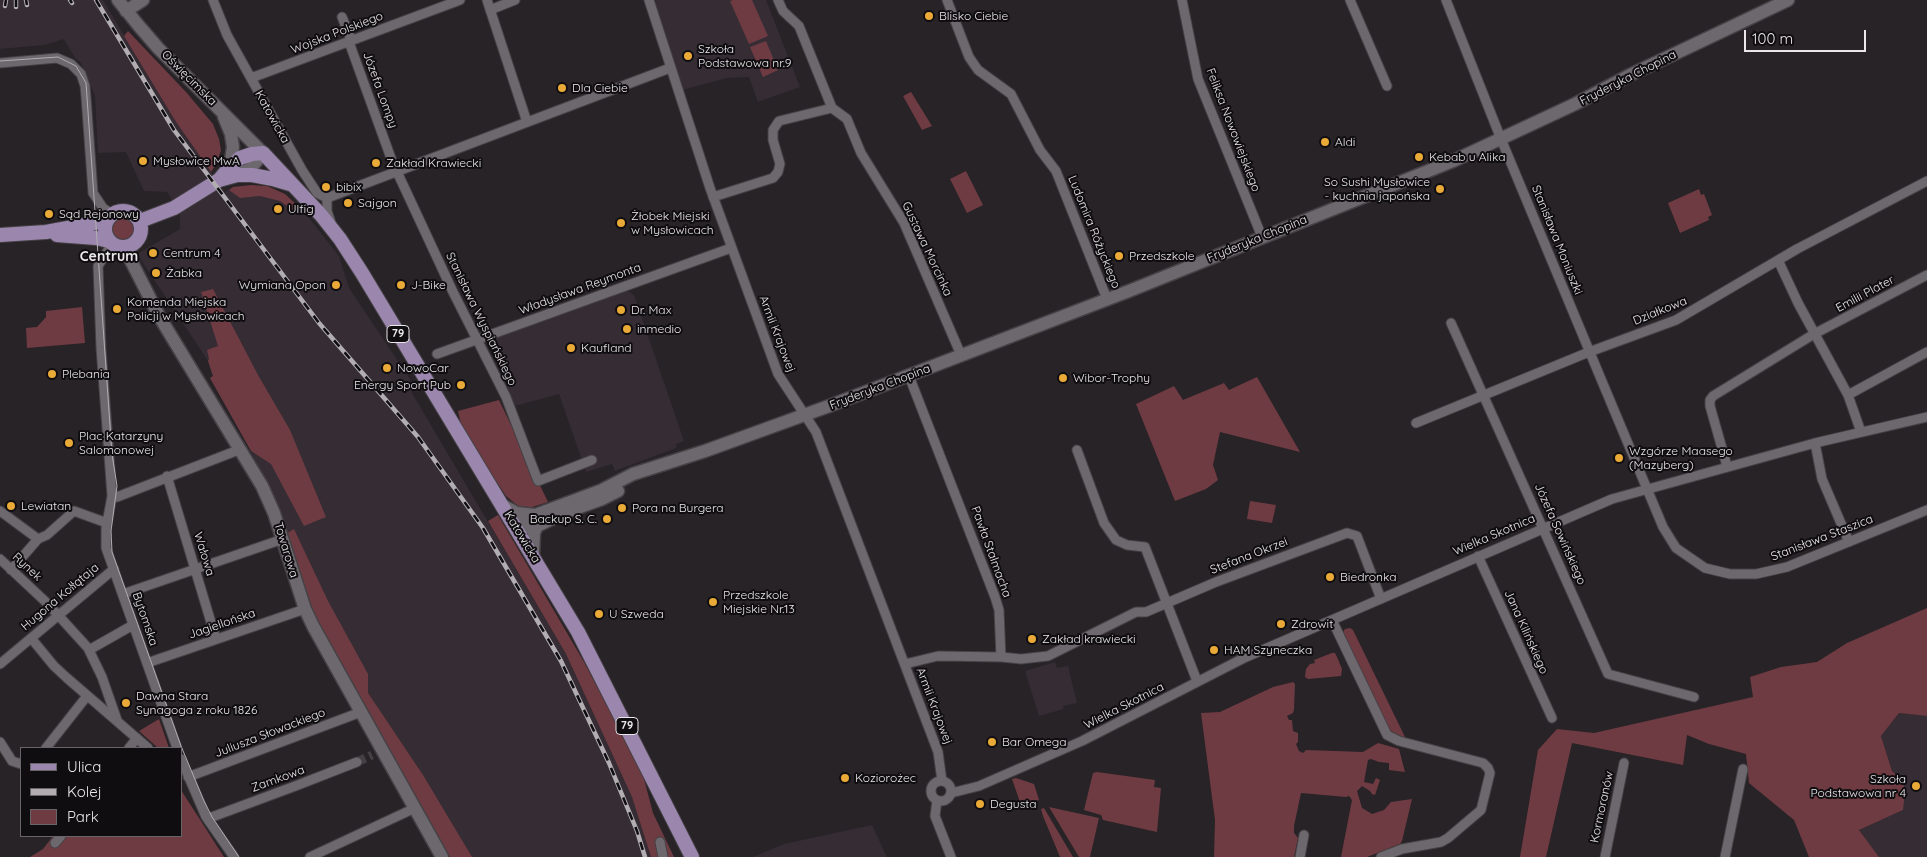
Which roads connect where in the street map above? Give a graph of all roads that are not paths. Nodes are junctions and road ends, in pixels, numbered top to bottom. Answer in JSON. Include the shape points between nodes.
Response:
{"nodes":[{"id":1,"x":118,"y":0,"type":"edge"},
{"id":2,"x":143,"y":0,"type":"edge"},
{"id":3,"x":213,"y":0,"type":"edge"},
{"id":4,"x":460,"y":0,"type":"edge"},
{"id":5,"x":487,"y":0,"type":"edge"},
{"id":6,"x":515,"y":0,"type":"edge"},
{"id":7,"x":648,"y":0,"type":"edge"},
{"id":8,"x":778,"y":0,"type":"edge"},
{"id":9,"x":947,"y":0,"type":"edge"},
{"id":10,"x":1182,"y":0,"type":"edge"},
{"id":11,"x":1350,"y":0,"type":"edge"},
{"id":12,"x":1446,"y":0,"type":"edge"},
{"id":13,"x":1788,"y":0,"type":"edge"},
{"id":14,"x":490,"y":10,"type":"junction"},
{"id":15,"x":126,"y":11,"type":"junction"},
{"id":16,"x":342,"y":17,"type":"dead end"},
{"id":17,"x":349,"y":42,"type":"junction"},
{"id":18,"x":0,"y":63,"type":"edge"},
{"id":19,"x":670,"y":68,"type":"junction"},
{"id":20,"x":251,"y":78,"type":"junction"},
{"id":21,"x":1387,"y":86,"type":"dead end"},
{"id":22,"x":832,"y":108,"type":"junction"},
{"id":23,"x":221,"y":110,"type":"junction"},
{"id":24,"x":528,"y":122,"type":"junction"},
{"id":25,"x":1501,"y":139,"type":"junction"},
{"id":26,"x":262,"y":153,"type":"junction"},
{"id":27,"x":397,"y":170,"type":"junction"},
{"id":28,"x":233,"y":171,"type":"junction"},
{"id":29,"x":1927,"y":182,"type":"edge"},
{"id":30,"x":294,"y":185,"type":"junction"},
{"id":31,"x":713,"y":197,"type":"junction"},
{"id":32,"x":327,"y":198,"type":"junction"},
{"id":33,"x":110,"y":215,"type":"junction"},
{"id":34,"x":140,"y":222,"type":"junction"},
{"id":35,"x":333,"y":228,"type":"junction"},
{"id":36,"x":46,"y":232,"type":"junction"},
{"id":37,"x":0,"y":234,"type":"edge"},
{"id":38,"x":1262,"y":237,"type":"junction"},
{"id":39,"x":115,"y":244,"type":"junction"},
{"id":40,"x":731,"y":248,"type":"junction"},
{"id":41,"x":1778,"y":260,"type":"junction"},
{"id":42,"x":1927,"y":275,"type":"edge"},
{"id":43,"x":1107,"y":299,"type":"junction"},
{"id":44,"x":1451,"y":323,"type":"dead end"},
{"id":45,"x":1814,"y":334,"type":"junction"},
{"id":46,"x":476,"y":339,"type":"junction"},
{"id":47,"x":1590,"y":352,"type":"junction"},
{"id":48,"x":1927,"y":352,"type":"edge"},
{"id":49,"x":437,"y":354,"type":"dead end"},
{"id":50,"x":961,"y":356,"type":"junction"},
{"id":51,"x":909,"y":376,"type":"junction"},
{"id":52,"x":1848,"y":395,"type":"junction"},
{"id":53,"x":1484,"y":396,"type":"junction"},
{"id":54,"x":805,"y":415,"type":"junction"},
{"id":55,"x":1927,"y":417,"type":"edge"},
{"id":56,"x":1416,"y":423,"type":"dead end"},
{"id":57,"x":1860,"y":432,"type":"junction"},
{"id":58,"x":1814,"y":443,"type":"junction"},
{"id":59,"x":241,"y":449,"type":"junction"},
{"id":60,"x":1077,"y":450,"type":"dead end"},
{"id":61,"x":592,"y":460,"type":"dead end"},
{"id":62,"x":1727,"y":466,"type":"junction"},
{"id":63,"x":656,"y":468,"type":"junction"},
{"id":64,"x":167,"y":476,"type":"junction"},
{"id":65,"x":1647,"y":489,"type":"junction"},
{"id":66,"x":602,"y":490,"type":"junction"},
{"id":67,"x":620,"y":490,"type":"junction"},
{"id":68,"x":112,"y":496,"type":"junction"},
{"id":69,"x":589,"y":504,"type":"junction"},
{"id":70,"x":502,"y":505,"type":"junction"},
{"id":71,"x":1927,"y":510,"type":"edge"},
{"id":72,"x":0,"y":511,"type":"edge"},
{"id":73,"x":536,"y":520,"type":"junction"},
{"id":74,"x":107,"y":524,"type":"junction"},
{"id":75,"x":516,"y":528,"type":"junction"},
{"id":76,"x":1544,"y":528,"type":"junction"},
{"id":77,"x":38,"y":538,"type":"junction"},
{"id":78,"x":283,"y":539,"type":"junction"},
{"id":79,"x":1848,"y":542,"type":"junction"},
{"id":80,"x":533,"y":556,"type":"junction"},
{"id":81,"x":1478,"y":556,"type":"junction"},
{"id":82,"x":0,"y":559,"type":"edge"},
{"id":83,"x":114,"y":569,"type":"junction"},
{"id":84,"x":196,"y":569,"type":"junction"},
{"id":85,"x":11,"y":570,"type":"junction"},
{"id":86,"x":123,"y":594,"type":"junction"},
{"id":87,"x":1381,"y":598,"type":"junction"},
{"id":88,"x":1168,"y":602,"type":"junction"},
{"id":89,"x":305,"y":609,"type":"junction"},
{"id":90,"x":58,"y":614,"type":"junction"},
{"id":91,"x":1332,"y":620,"type":"junction"},
{"id":92,"x":133,"y":625,"type":"junction"},
{"id":93,"x":31,"y":638,"type":"junction"},
{"id":94,"x":216,"y":639,"type":"junction"},
{"id":95,"x":89,"y":650,"type":"junction"},
{"id":96,"x":1001,"y":657,"type":"junction"},
{"id":97,"x":147,"y":663,"type":"junction"},
{"id":98,"x":0,"y":664,"type":"edge"},
{"id":99,"x":905,"y":664,"type":"junction"},
{"id":100,"x":1197,"y":681,"type":"junction"},
{"id":101,"x":87,"y":696,"type":"junction"},
{"id":102,"x":1694,"y":697,"type":"dead end"},
{"id":103,"x":361,"y":712,"type":"junction"},
{"id":104,"x":1552,"y":718,"type":"dead end"},
{"id":105,"x":117,"y":720,"type":"junction"},
{"id":106,"x":137,"y":738,"type":"junction"},
{"id":107,"x":0,"y":742,"type":"edge"},
{"id":108,"x":47,"y":747,"type":"edge"},
{"id":109,"x":130,"y":747,"type":"edge"},
{"id":110,"x":147,"y":747,"type":"edge"},
{"id":111,"x":177,"y":747,"type":"edge"},
{"id":112,"x":357,"y":762,"type":"tunnel mouth"},
{"id":113,"x":1624,"y":762,"type":"dead end"},
{"id":114,"x":20,"y":764,"type":"edge"},
{"id":115,"x":1743,"y":769,"type":"dead end"},
{"id":116,"x":184,"y":777,"type":"edge"},
{"id":117,"x":942,"y":781,"type":"junction"},
{"id":118,"x":951,"y":793,"type":"junction"},
{"id":119,"x":936,"y":800,"type":"junction"},
{"id":120,"x":415,"y":808,"type":"junction"},
{"id":121,"x":206,"y":817,"type":"junction"},
{"id":122,"x":1304,"y":834,"type":"dead end"},
{"id":123,"x":660,"y":842,"type":"dead end"},
{"id":124,"x":234,"y":857,"type":"edge"},
{"id":125,"x":310,"y":857,"type":"edge"},
{"id":126,"x":442,"y":857,"type":"edge"},
{"id":127,"x":663,"y":857,"type":"edge"},
{"id":128,"x":692,"y":857,"type":"edge"},
{"id":129,"x":951,"y":857,"type":"edge"},
{"id":130,"x":1300,"y":857,"type":"edge"},
{"id":131,"x":1380,"y":857,"type":"edge"},
{"id":132,"x":1605,"y":857,"type":"edge"},
{"id":133,"x":1725,"y":857,"type":"edge"}],
"edges":[{"from":1,"to":15,"type":"street","name":"Oświęcimska"},
{"from":2,"to":15,"type":"street"},
{"from":3,"to":20,"type":"street","name":"Katowicka","via":[[227,35]]},
{"from":4,"to":17,"type":"street","name":"Wojska Polskiego"},
{"from":5,"to":14,"type":"street"},
{"from":6,"to":14,"type":"street"},
{"from":7,"to":19,"type":"street","name":"Armii Krajowej"},
{"from":8,"to":22,"type":"street","name":"Gustawa Morcinka","via":[[782,10],[799,26]]},
{"from":9,"to":43,"type":"street","name":"Ludomira Różyckiego","via":[[969,57],[978,70],[1011,94],[1040,150],[1056,170]]},
{"from":10,"to":38,"type":"street","name":"Feliksa Nowowiejskiego","via":[[1198,79]]},
{"from":11,"to":21,"type":"street"},
{"from":12,"to":25,"type":"street","name":"Stanisława Moniuszki"},
{"from":13,"to":25,"type":"street","name":"Fryderyka Chopina"},
{"from":14,"to":24,"type":"street"},
{"from":15,"to":23,"type":"street","name":"Oświęcimska","via":[[158,48]]},
{"from":16,"to":17,"type":"street","name":"Józefa Lompy"},
{"from":17,"to":20,"type":"street","name":"Wojska Polskiego"},
{"from":17,"to":27,"type":"street","name":"Józefa Lompy"},
{"from":18,"to":33,"type":"street","via":[[57,58],[71,64],[81,74],[85,86],[93,193]]},
{"from":19,"to":24,"type":"street"},
{"from":19,"to":31,"type":"street","name":"Armii Krajowej"},
{"from":20,"to":32,"type":"street","name":"Katowicka","via":[[317,193]]},
{"from":22,"to":31,"type":"street","via":[[779,121],[773,130],[773,140],[780,164],[773,178]]},
{"from":22,"to":50,"type":"street","name":"Gustawa Morcinka","via":[[847,119],[861,153],[904,223]]},
{"from":23,"to":26,"type":"street","name":"Oświęcimska"},
{"from":23,"to":28,"type":"street","via":[[231,134]]},
{"from":24,"to":27,"type":"street"},
{"from":25,"to":38,"type":"street","name":"Fryderyka Chopina"},
{"from":25,"to":47,"type":"street","name":"Stanisława Moniuszki"},
{"from":26,"to":28,"type":"main road","via":[[240,158]]},
{"from":26,"to":30,"type":"main road","name":"Katowicka","number":"79"},
{"from":27,"to":32,"type":"street"},
{"from":27,"to":46,"type":"street","name":"Stanisława Wyspiańskiego"},
{"from":28,"to":30,"type":"main road"},
{"from":28,"to":34,"type":"main road","via":[[174,208]]},
{"from":29,"to":41,"type":"street","name":"Działkowa"},
{"from":30,"to":35,"type":"main road","name":"Katowicka","number":"79"},
{"from":31,"to":40,"type":"street","name":"Armii Krajowej"},
{"from":32,"to":35,"type":"street","name":"Katowicka","via":[[327,211]]},
{"from":33,"to":34,"type":"main road","via":[[119,210],[127,211],[136,215]]},
{"from":33,"to":36,"type":"main road","via":[[95,223]]},
{"from":33,"to":39,"type":"main road","via":[[104,230]]},
{"from":34,"to":39,"type":"main road","via":[[139,238],[132,244]]},
{"from":35,"to":70,"type":"main road","name":"Katowicka","number":"79"},
{"from":36,"to":37,"type":"main road"},
{"from":36,"to":39,"type":"main road"},
{"from":38,"to":43,"type":"street","name":"Fryderyka Chopina"},
{"from":39,"to":59,"type":"street","name":"Towarowa"},
{"from":39,"to":68,"type":"street","name":"Bytomska","via":[[98,266]]},
{"from":40,"to":46,"type":"street","name":"Władysława Reymonta"},
{"from":40,"to":54,"type":"street","name":"Armii Krajowej","via":[[778,374]]},
{"from":41,"to":45,"type":"street"},
{"from":41,"to":47,"type":"street","name":"Działkowa","via":[[1683,317]]},
{"from":42,"to":45,"type":"street","name":"Emilii Plater"},
{"from":43,"to":50,"type":"street","name":"Fryderyka Chopina"},
{"from":44,"to":53,"type":"street","name":"Józefa Sowińskiego"},
{"from":45,"to":52,"type":"street"},
{"from":45,"to":62,"type":"street","name":"Emilii Plater","via":[[1719,391],[1710,400]]},
{"from":46,"to":49,"type":"street","name":"Władysława Reymonta"},
{"from":46,"to":61,"type":"street","name":"Stanisława Wyspiańskiego","via":[[506,397],[538,481]]},
{"from":47,"to":53,"type":"street","name":"Działkowa"},
{"from":47,"to":65,"type":"street","name":"Stanisława Moniuszki"},
{"from":48,"to":52,"type":"street"},
{"from":50,"to":51,"type":"street","name":"Fryderyka Chopina"},
{"from":51,"to":54,"type":"street","name":"Fryderyka Chopina"},
{"from":51,"to":96,"type":"street","name":"Pawła Stalmacha","via":[[995,597],[999,610]]},
{"from":52,"to":57,"type":"street"},
{"from":53,"to":56,"type":"street","name":"Działkowa"},
{"from":53,"to":76,"type":"street","name":"Józefa Sowińskiego"},
{"from":54,"to":63,"type":"street","name":"Fryderyka Chopina"},
{"from":54,"to":99,"type":"street","name":"Armii Krajowej","via":[[816,432]]},
{"from":55,"to":57,"type":"street","name":"Wielka Skotnica"},
{"from":57,"to":58,"type":"street","name":"Wielka Skotnica"},
{"from":58,"to":62,"type":"street","name":"Wielka Skotnica"},
{"from":58,"to":79,"type":"street","via":[[1822,479]]},
{"from":59,"to":64,"type":"street"},
{"from":59,"to":78,"type":"street","name":"Towarowa","via":[[262,486]]},
{"from":60,"to":88,"type":"street","via":[[1104,523],[1116,540],[1145,547]]},
{"from":62,"to":65,"type":"street","name":"Wielka Skotnica"},
{"from":63,"to":66,"type":"street","name":"Fryderyka Chopina","via":[[633,474]]},
{"from":63,"to":67,"type":"street","name":"Fryderyka Chopina"},
{"from":64,"to":68,"type":"street","via":[[117,497]]},
{"from":64,"to":84,"type":"street","name":"Wałowa"},
{"from":65,"to":76,"type":"street","name":"Wielka Skotnica","via":[[1612,499]]},
{"from":65,"to":79,"type":"street","name":"Stanisława Staszica","via":[[1676,548],[1697,564],[1718,572],[1745,575],[1771,572]]},
{"from":66,"to":67,"type":"street","name":"Fryderyka Chopina"},
{"from":66,"to":69,"type":"street","name":"Fryderyka Chopina"},
{"from":66,"to":73,"type":"street","name":"Fryderyka Chopina"},
{"from":67,"to":69,"type":"street","name":"Fryderyka Chopina"},
{"from":68,"to":74,"type":"street","name":"Bytomska"},
{"from":69,"to":73,"type":"street","name":"Fryderyka Chopina"},
{"from":70,"to":73,"type":"street"},
{"from":70,"to":75,"type":"main road","name":"Katowicka","number":"79"},
{"from":71,"to":79,"type":"street","name":"Stanisława Staszica"},
{"from":72,"to":77,"type":"street"},
{"from":73,"to":75,"type":"street","name":"Fryderyka Chopina"},
{"from":73,"to":80,"type":"street"},
{"from":74,"to":77,"type":"street","via":[[74,511],[47,535]]},
{"from":74,"to":83,"type":"street","name":"Bytomska","via":[[106,548]]},
{"from":75,"to":80,"type":"main road","name":"Katowicka","number":"79"},
{"from":76,"to":81,"type":"street","name":"Wielka Skotnica"},
{"from":76,"to":102,"type":"street","name":"Józefa Sowińskiego","via":[[1608,674]]},
{"from":77,"to":85,"type":"street"},
{"from":78,"to":84,"type":"street"},
{"from":78,"to":89,"type":"street","name":"Towarowa"},
{"from":80,"to":128,"type":"main road","name":"Katowicka","number":"79","via":[[594,662]]},
{"from":81,"to":87,"type":"street","name":"Wielka Skotnica"},
{"from":81,"to":104,"type":"street","name":"Jana Kilińskiego"},
{"from":82,"to":85,"type":"street","name":"Rynek"},
{"from":83,"to":86,"type":"street","name":"Bytomska"},
{"from":83,"to":90,"type":"street","name":"Hugona Kołłątaja"},
{"from":84,"to":86,"type":"street"},
{"from":84,"to":94,"type":"street","name":"Wałowa"},
{"from":85,"to":90,"type":"street","name":"Rynek"},
{"from":86,"to":92,"type":"street","name":"Bytomska"},
{"from":87,"to":88,"type":"street","name":"Stefana Okrzei","via":[[1357,536],[1347,533]]},
{"from":87,"to":91,"type":"street","name":"Wielka Skotnica"},
{"from":88,"to":96,"type":"street","via":[[1146,612],[1136,612],[1048,656]]},
{"from":88,"to":100,"type":"street"},
{"from":89,"to":94,"type":"street","name":"Jagiellońska"},
{"from":89,"to":103,"type":"street","name":"Towarowa"},
{"from":90,"to":93,"type":"street","name":"Hugona Kołłątaja"},
{"from":90,"to":95,"type":"street","name":"Rynek"},
{"from":91,"to":100,"type":"street","name":"Wielka Skotnica"},
{"from":91,"to":131,"type":"street","via":[[1384,733],[1392,739],[1483,763],[1490,773],[1481,810],[1448,838]]},
{"from":92,"to":95,"type":"street"},
{"from":92,"to":97,"type":"street","name":"Bytomska"},
{"from":93,"to":98,"type":"street","name":"Hugona Kołłątaja"},
{"from":93,"to":101,"type":"street","via":[[54,666]]},
{"from":94,"to":97,"type":"street","name":"Jagiellońska"},
{"from":95,"to":105,"type":"street","name":"Rynek"},
{"from":96,"to":99,"type":"street","via":[[938,656]]},
{"from":97,"to":111,"type":"street","name":"Bytomska"},
{"from":99,"to":117,"type":"street","name":"Armii Krajowej","via":[[938,752]]},
{"from":100,"to":118,"type":"street","name":"Wielka Skotnica","via":[[1082,741],[979,786]]},
{"from":101,"to":105,"type":"street"},
{"from":101,"to":108,"type":"street"},
{"from":103,"to":116,"type":"street","name":"Juliusza Słowackiego"},
{"from":103,"to":120,"type":"street","name":"Towarowa","via":[[378,753]]},
{"from":105,"to":106,"type":"street"},
{"from":106,"to":109,"type":"street"},
{"from":106,"to":110,"type":"street"},
{"from":107,"to":114,"type":"street","via":[[12,761]]},
{"from":112,"to":121,"type":"street","name":"Zamkowa"},
{"from":113,"to":132,"type":"street","name":"Kormoranów"},
{"from":115,"to":133,"type":"street"},
{"from":116,"to":121,"type":"street"},
{"from":117,"to":118,"type":"street","via":[[950,785]]},
{"from":117,"to":119,"type":"street","via":[[931,789]]},
{"from":118,"to":119,"type":"street","via":[[944,801]]},
{"from":119,"to":129,"type":"street","via":[[935,816]]},
{"from":120,"to":125,"type":"street"},
{"from":120,"to":126,"type":"street","name":"Towarowa"},
{"from":121,"to":124,"type":"street"},
{"from":122,"to":130,"type":"street"},
{"from":123,"to":127,"type":"street"}]}
